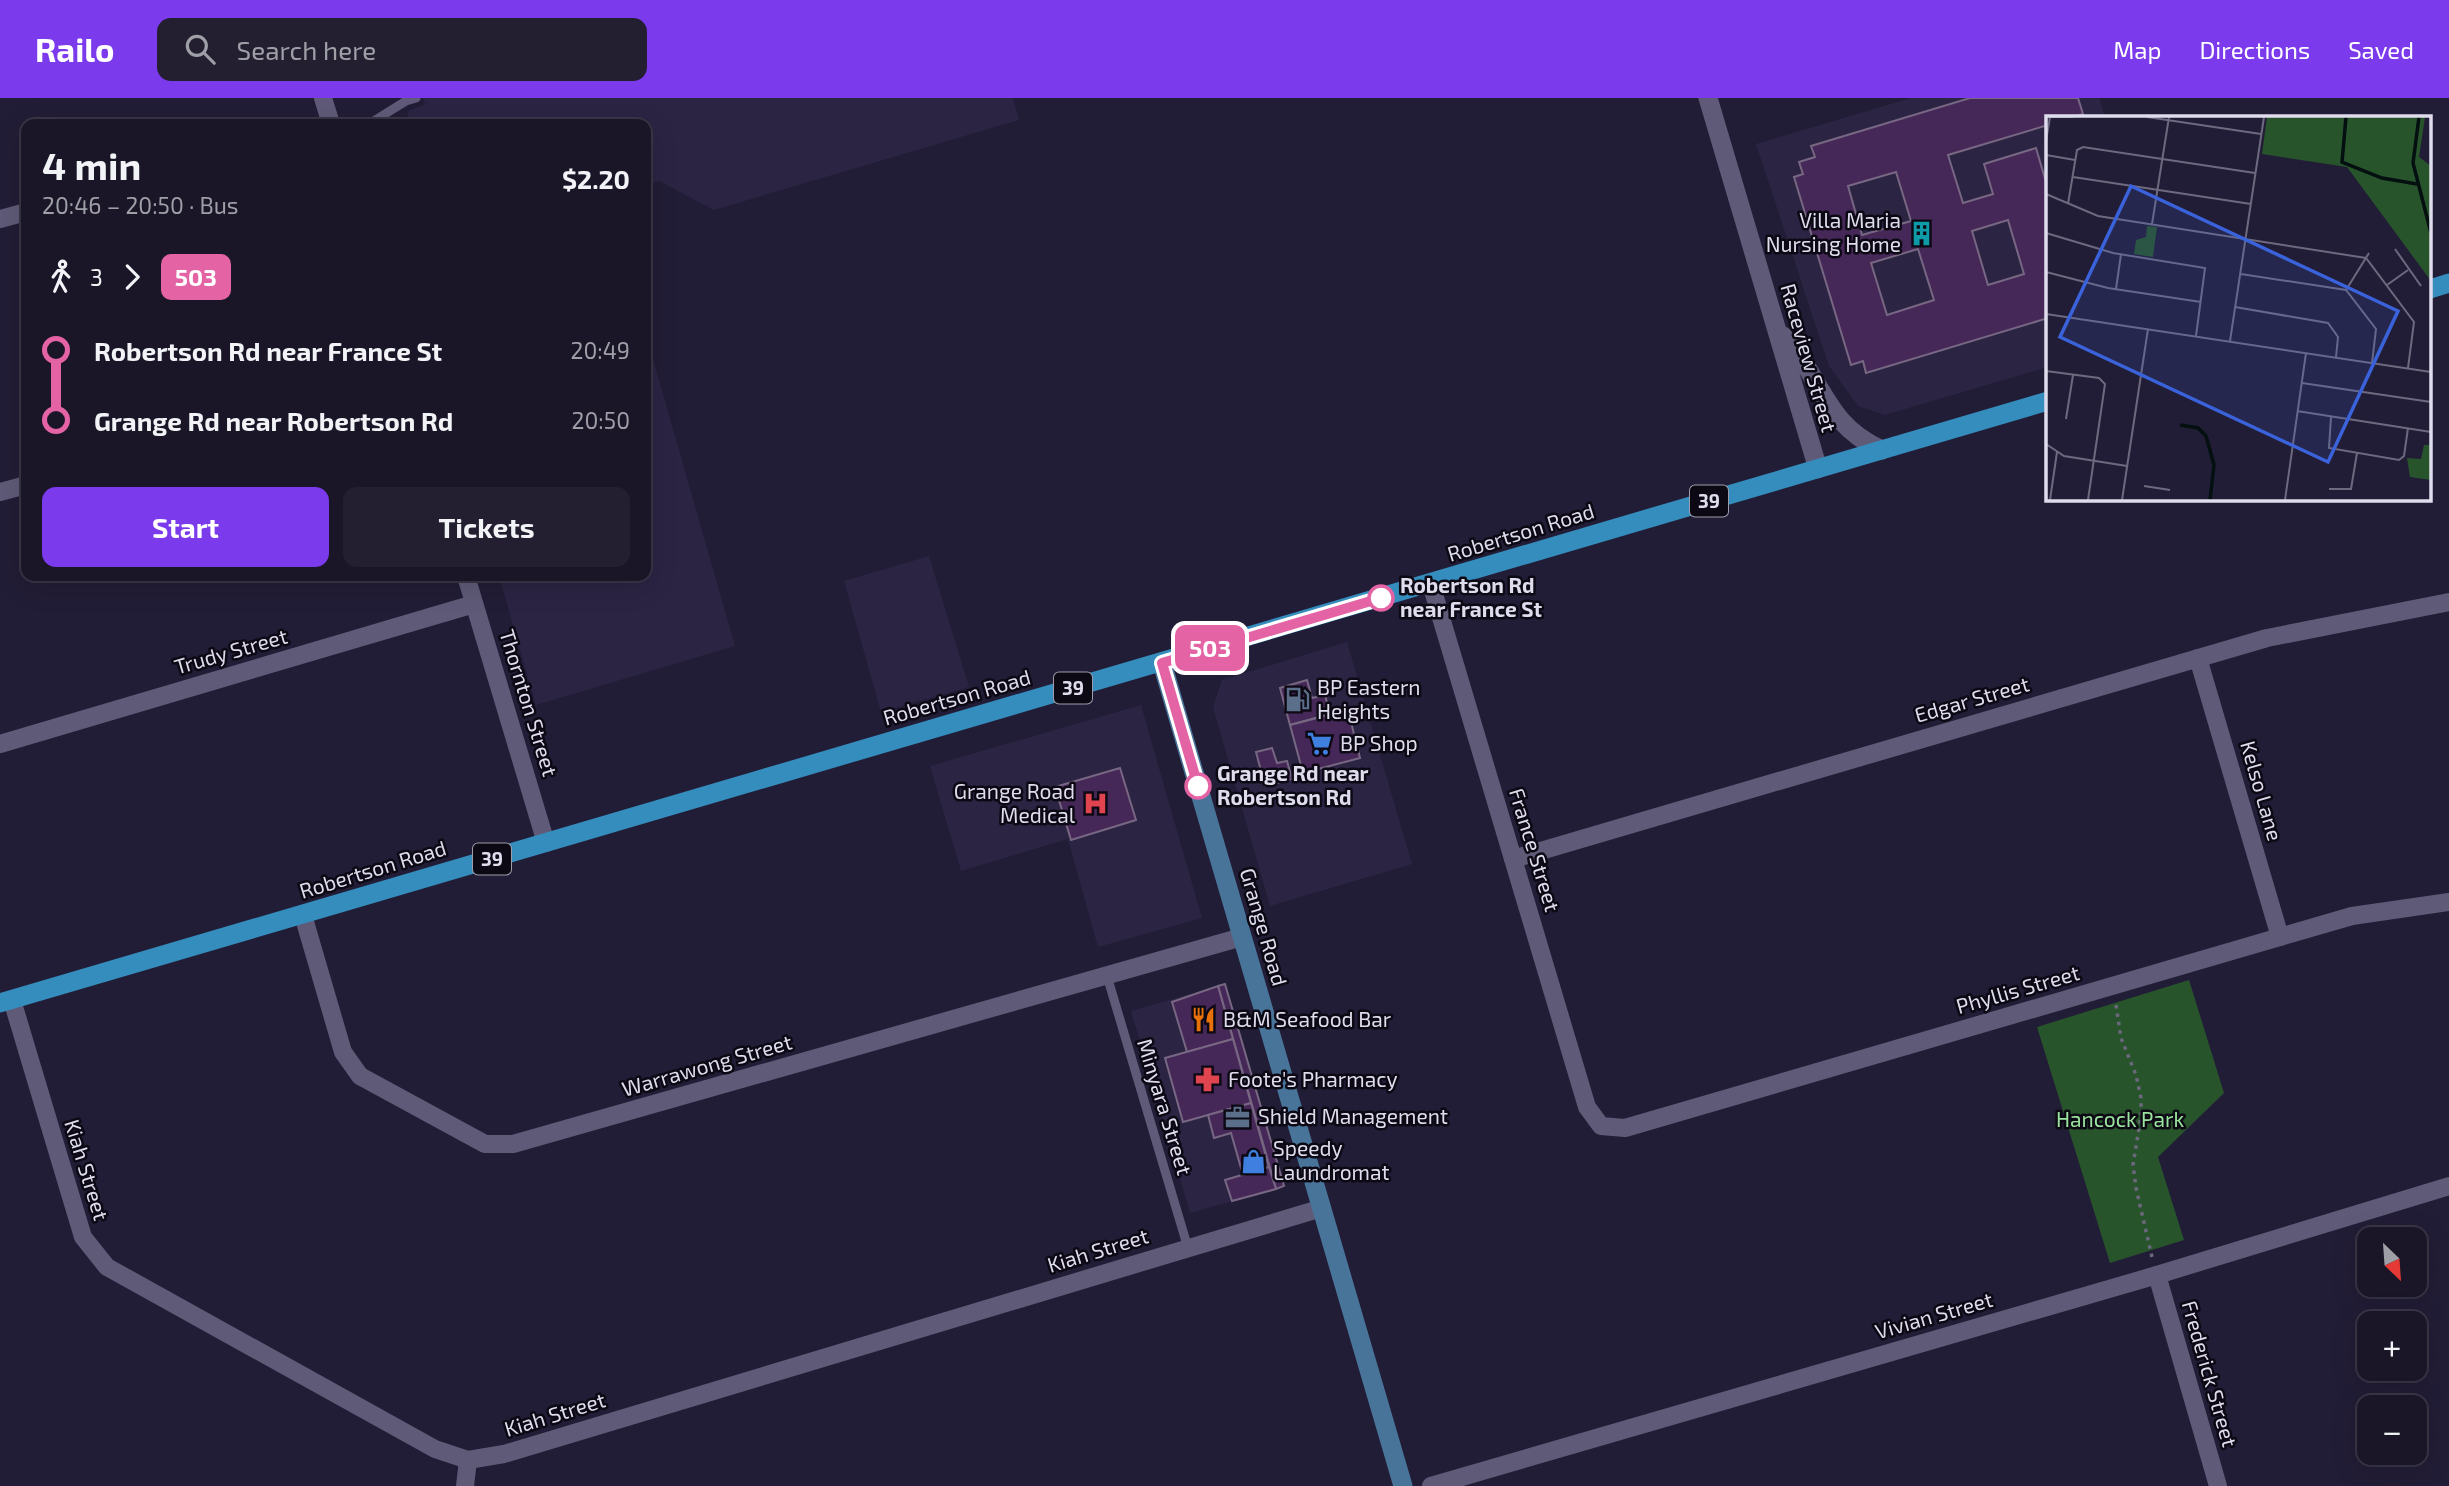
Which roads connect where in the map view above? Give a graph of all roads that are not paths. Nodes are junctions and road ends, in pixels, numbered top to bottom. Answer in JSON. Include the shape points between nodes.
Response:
{"nodes":[{"id":1,"x":323,"y":98,"type":"edge"},
{"id":2,"x":416,"y":98,"type":"edge"},
{"id":3,"x":1709,"y":98,"type":"edge"},
{"id":4,"x":329,"y":119,"type":"edge"},
{"id":5,"x":377,"y":119,"type":"edge"},
{"id":6,"x":21,"y":213,"type":"edge"},
{"id":7,"x":0,"y":219,"type":"edge"},
{"id":8,"x":2449,"y":283,"type":"edge"},
{"id":9,"x":2432,"y":288,"type":"edge"},
{"id":10,"x":1775,"y":327,"type":"junction"},
{"id":11,"x":2046,"y":402,"type":"edge"},
{"id":12,"x":1882,"y":450,"type":"junction"},
{"id":13,"x":1818,"y":469,"type":"junction"},
{"id":14,"x":21,"y":486,"type":"edge"},
{"id":15,"x":0,"y":492,"type":"edge"},
{"id":16,"x":467,"y":581,"type":"edge"},
{"id":17,"x":1431,"y":584,"type":"junction"},
{"id":18,"x":2449,"y":602,"type":"edge"},
{"id":19,"x":474,"y":604,"type":"junction"},
{"id":20,"x":2198,"y":658,"type":"junction"},
{"id":21,"x":1162,"y":663,"type":"junction"},
{"id":22,"x":0,"y":744,"type":"edge"},
{"id":23,"x":546,"y":843,"type":"junction"},
{"id":24,"x":1513,"y":859,"type":"junction"},
{"id":25,"x":2449,"y":902,"type":"edge"},
{"id":26,"x":303,"y":915,"type":"junction"},
{"id":27,"x":1242,"y":937,"type":"junction"},
{"id":28,"x":2280,"y":937,"type":"junction"},
{"id":29,"x":1107,"y":976,"type":"junction"},
{"id":30,"x":6,"y":1002,"type":"edge"},
{"id":31,"x":1601,"y":1126,"type":"joint"},
{"id":32,"x":2449,"y":1186,"type":"edge"},
{"id":33,"x":1322,"y":1208,"type":"junction"},
{"id":34,"x":1188,"y":1248,"type":"junction"},
{"id":35,"x":2157,"y":1275,"type":"junction"},
{"id":36,"x":468,"y":1461,"type":"junction"},
{"id":37,"x":465,"y":1486,"type":"edge"},
{"id":38,"x":1403,"y":1486,"type":"edge"},
{"id":39,"x":1431,"y":1486,"type":"edge"},
{"id":40,"x":2218,"y":1486,"type":"edge"}],
"edges":[{"from":1,"to":4,"type":"street"},
{"from":2,"to":5,"type":"lane"},
{"from":3,"to":10,"type":"street","name":"Raceview Street"},
{"from":6,"to":7,"type":"street"},
{"from":8,"to":9,"type":"main road"},
{"from":10,"to":12,"type":"street","via":[[1808,368],[1845,427]]},
{"from":10,"to":13,"type":"street","name":"Raceview Street"},
{"from":11,"to":12,"type":"main road","name":"Robertson Road","number":"39"},
{"from":12,"to":13,"type":"main road","name":"Robertson Road","number":"39"},
{"from":13,"to":17,"type":"main road","name":"Robertson Road","number":"39"},
{"from":14,"to":15,"type":"street"},
{"from":16,"to":19,"type":"street","name":"Thornton Street"},
{"from":17,"to":21,"type":"main road","name":"Robertson Road","number":"39"},
{"from":17,"to":24,"type":"street","name":"France Street"},
{"from":18,"to":20,"type":"street","name":"Edgar Street","via":[[2267,638]]},
{"from":19,"to":22,"type":"street","name":"Trudy Street"},
{"from":19,"to":23,"type":"street","name":"Thornton Street"},
{"from":20,"to":24,"type":"street","name":"Edgar Street"},
{"from":20,"to":28,"type":"street","name":"Kelso Lane"},
{"from":21,"to":23,"type":"main road","name":"Robertson Road","number":"39"},
{"from":21,"to":27,"type":"main road","name":"Grange Road"},
{"from":23,"to":26,"type":"main road","name":"Robertson Road","number":"39"},
{"from":24,"to":31,"type":"street","name":"France Street","via":[[1587,1107]]},
{"from":25,"to":28,"type":"street","name":"Phyllis Street","via":[[2352,916]]},
{"from":26,"to":29,"type":"street","name":"Warrawong Street","via":[[343,1052],[360,1076],[485,1144],[513,1144]]},
{"from":26,"to":30,"type":"main road","name":"Robertson Road","number":"39"},
{"from":27,"to":29,"type":"street","name":"Warrawong Street"},
{"from":27,"to":33,"type":"main road","name":"Grange Road"},
{"from":28,"to":31,"type":"street","name":"Phyllis Street","via":[[1625,1128]]},
{"from":29,"to":34,"type":"lane","name":"Minyara Street"},
{"from":30,"to":36,"type":"street","name":"Kiah Street","via":[[83,1237],[107,1267],[435,1449]]},
{"from":32,"to":35,"type":"street","name":"Vivian Street"},
{"from":33,"to":34,"type":"street","name":"Kiah Street"},
{"from":33,"to":38,"type":"main road","name":"Grange Road"},
{"from":34,"to":36,"type":"street","name":"Kiah Street","via":[[504,1454]]},
{"from":35,"to":39,"type":"street","name":"Vivian Street"},
{"from":35,"to":40,"type":"street","name":"Frederick Street"},
{"from":36,"to":37,"type":"street"}]}
